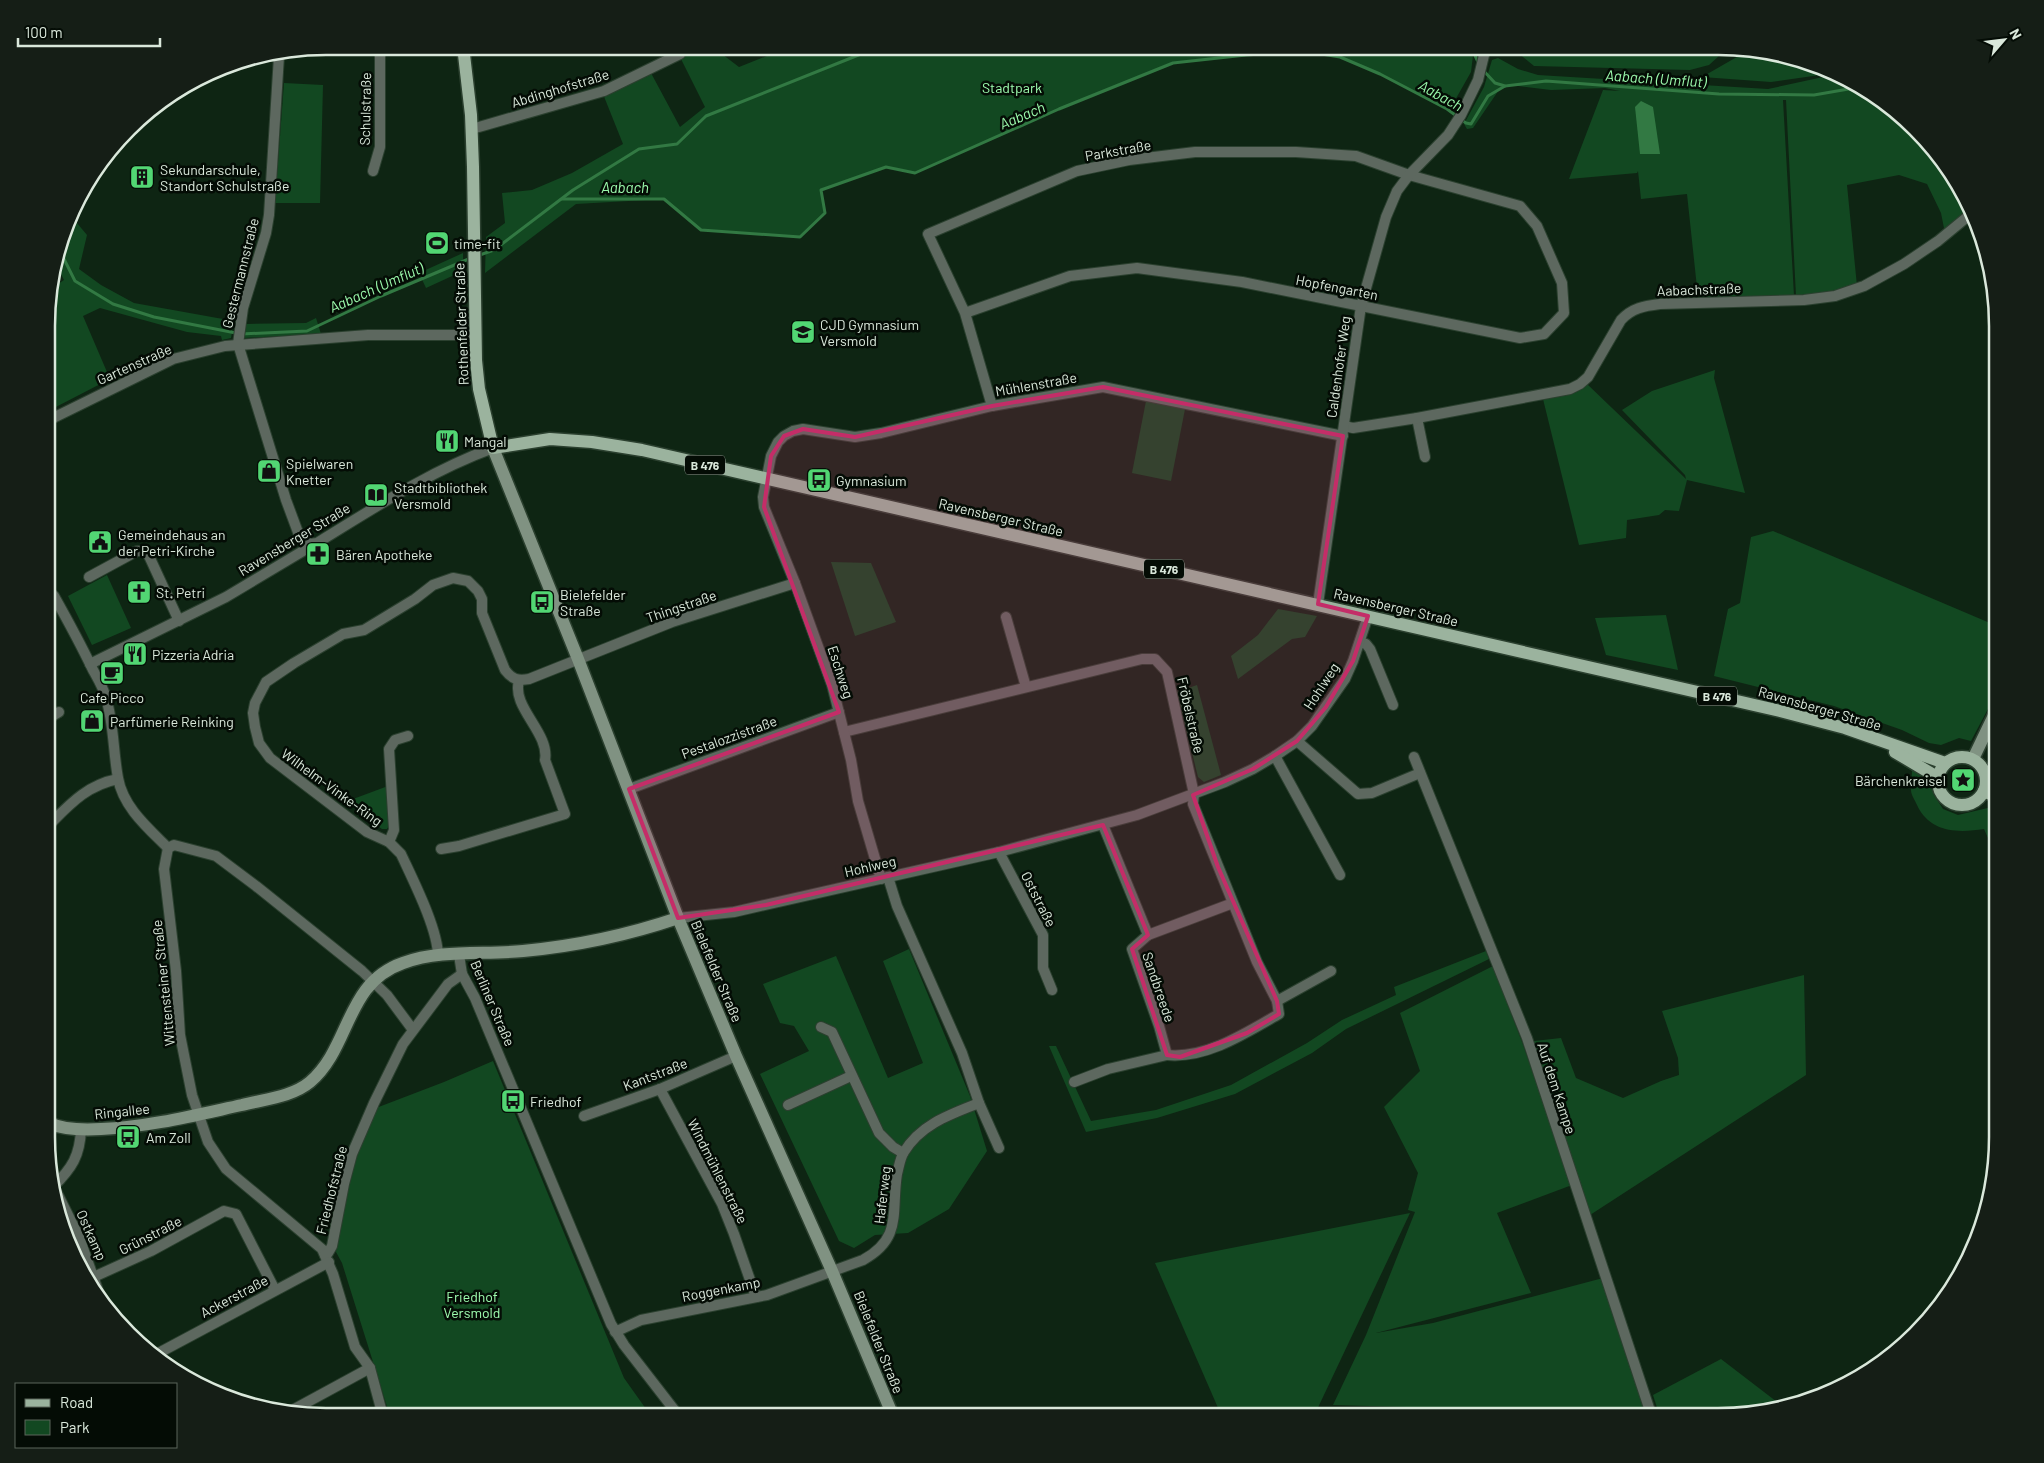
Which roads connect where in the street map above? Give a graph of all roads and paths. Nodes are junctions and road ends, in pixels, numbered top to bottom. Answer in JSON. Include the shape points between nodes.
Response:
{"nodes":[{"id":1,"x":380,"y":55,"type":"edge"},
{"id":2,"x":464,"y":55,"type":"edge"},
{"id":3,"x":678,"y":55,"type":"edge"},
{"id":4,"x":1484,"y":55,"type":"edge"},
{"id":5,"x":279,"y":59,"type":"edge"},
{"id":6,"x":472,"y":129,"type":"junction"},
{"id":7,"x":373,"y":171,"type":"dead end"},
{"id":8,"x":1409,"y":175,"type":"junction"},
{"id":9,"x":1966,"y":218,"type":"edge"},
{"id":10,"x":1361,"y":306,"type":"junction"},
{"id":11,"x":965,"y":313,"type":"junction"},
{"id":12,"x":474,"y":335,"type":"junction"},
{"id":13,"x":238,"y":342,"type":"junction"},
{"id":14,"x":992,"y":406,"type":"junction"},
{"id":15,"x":55,"y":417,"type":"edge"},
{"id":16,"x":1417,"y":418,"type":"junction"},
{"id":17,"x":1343,"y":431,"type":"junction"},
{"id":18,"x":493,"y":448,"type":"junction"},
{"id":19,"x":1425,"y":457,"type":"dead end"},
{"id":20,"x":766,"y":480,"type":"junction"},
{"id":21,"x":309,"y":544,"type":"junction"},
{"id":22,"x":89,"y":577,"type":"dead end"},
{"id":23,"x":795,"y":583,"type":"junction"},
{"id":24,"x":55,"y":600,"type":"edge"},
{"id":25,"x":1318,"y":604,"type":"junction"},
{"id":26,"x":1368,"y":616,"type":"junction"},
{"id":27,"x":1006,"y":617,"type":"dead end"},
{"id":28,"x":179,"y":621,"type":"junction"},
{"id":29,"x":1360,"y":642,"type":"junction"},
{"id":30,"x":578,"y":659,"type":"junction"},
{"id":31,"x":90,"y":664,"type":"junction"},
{"id":32,"x":519,"y":681,"type":"junction"},
{"id":33,"x":1026,"y":687,"type":"junction"},
{"id":34,"x":1393,"y":705,"type":"dead end"},
{"id":35,"x":59,"y":712,"type":"dead end"},
{"id":36,"x":839,"y":712,"type":"junction"},
{"id":37,"x":55,"y":714,"type":"edge"},
{"id":38,"x":1989,"y":726,"type":"edge"},
{"id":39,"x":844,"y":732,"type":"junction"},
{"id":40,"x":408,"y":736,"type":"dead end"},
{"id":41,"x":1869,"y":737,"type":"junction"},
{"id":42,"x":1297,"y":741,"type":"junction"},
{"id":43,"x":1275,"y":756,"type":"junction"},
{"id":44,"x":1414,"y":757,"type":"dead end"},
{"id":45,"x":1973,"y":759,"type":"junction"},
{"id":46,"x":1945,"y":763,"type":"junction"},
{"id":47,"x":1420,"y":773,"type":"junction"},
{"id":48,"x":1938,"y":777,"type":"junction"},
{"id":49,"x":118,"y":779,"type":"junction"},
{"id":50,"x":629,"y":789,"type":"junction"},
{"id":51,"x":1984,"y":791,"type":"junction"},
{"id":52,"x":1989,"y":793,"type":"edge"},
{"id":53,"x":1194,"y":794,"type":"junction"},
{"id":54,"x":55,"y":819,"type":"edge"},
{"id":55,"x":1103,"y":825,"type":"junction"},
{"id":56,"x":388,"y":842,"type":"junction"},
{"id":57,"x":168,"y":848,"type":"junction"},
{"id":58,"x":441,"y":849,"type":"dead end"},
{"id":59,"x":999,"y":852,"type":"junction"},
{"id":60,"x":1340,"y":876,"type":"dead end"},
{"id":61,"x":884,"y":878,"type":"junction"},
{"id":62,"x":1233,"y":902,"type":"junction"},
{"id":63,"x":678,"y":918,"type":"junction"},
{"id":64,"x":1148,"y":935,"type":"junction"},
{"id":65,"x":459,"y":955,"type":"junction"},
{"id":66,"x":438,"y":956,"type":"junction"},
{"id":67,"x":1331,"y":971,"type":"dead end"},
{"id":68,"x":462,"y":974,"type":"junction"},
{"id":69,"x":372,"y":980,"type":"junction"},
{"id":70,"x":1052,"y":990,"type":"dead end"},
{"id":71,"x":1277,"y":1001,"type":"junction"},
{"id":72,"x":822,"y":1027,"type":"dead end"},
{"id":73,"x":413,"y":1030,"type":"junction"},
{"id":74,"x":1166,"y":1055,"type":"junction"},
{"id":75,"x":736,"y":1056,"type":"junction"},
{"id":76,"x":851,"y":1076,"type":"junction"},
{"id":77,"x":1074,"y":1082,"type":"dead end"},
{"id":78,"x":660,"y":1089,"type":"junction"},
{"id":79,"x":979,"y":1103,"type":"junction"},
{"id":80,"x":788,"y":1105,"type":"dead end"},
{"id":81,"x":198,"y":1115,"type":"junction"},
{"id":82,"x":584,"y":1116,"type":"dead end"},
{"id":83,"x":55,"y":1124,"type":"edge"},
{"id":84,"x":81,"y":1130,"type":"junction"},
{"id":85,"x":999,"y":1148,"type":"dead end"},
{"id":86,"x":903,"y":1153,"type":"junction"},
{"id":87,"x":59,"y":1182,"type":"edge"},
{"id":88,"x":64,"y":1206,"type":"edge"},
{"id":89,"x":327,"y":1258,"type":"junction"},
{"id":90,"x":87,"y":1265,"type":"edge"},
{"id":91,"x":832,"y":1271,"type":"junction"},
{"id":92,"x":94,"y":1278,"type":"edge"},
{"id":93,"x":274,"y":1290,"type":"junction"},
{"id":94,"x":756,"y":1297,"type":"junction"},
{"id":95,"x":615,"y":1332,"type":"junction"},
{"id":96,"x":161,"y":1352,"type":"edge"},
{"id":97,"x":370,"y":1368,"type":"junction"},
{"id":98,"x":299,"y":1407,"type":"edge"},
{"id":99,"x":380,"y":1408,"type":"edge"},
{"id":100,"x":673,"y":1408,"type":"edge"},
{"id":101,"x":890,"y":1408,"type":"edge"},
{"id":102,"x":1649,"y":1408,"type":"edge"}],
"edges":[{"from":1,"to":7,"type":"street","name":"Schulstraße","via":[[380,147]]},
{"from":2,"to":6,"type":"main road","name":"Rothenfelder Straße"},
{"from":3,"to":6,"type":"street","name":"Abdinghofstraße","via":[[604,91]]},
{"from":4,"to":8,"type":"street","name":"Caldenhofer Weg","via":[[1471,98],[1459,118],[1448,135]]},
{"from":5,"to":13,"type":"street","name":"Gestermannstraße","via":[[269,215]]},
{"from":6,"to":12,"type":"main road","name":"Rothenfelder Straße"},
{"from":8,"to":10,"type":"street","name":"Caldenhofer Weg","via":[[1397,191],[1386,217]]},
{"from":8,"to":10,"type":"street","name":"Hopfengarten","via":[[1520,206],[1537,226],[1562,283],[1564,313],[1544,334],[1520,338]]},
{"from":8,"to":11,"type":"street","name":"Parkstraße","via":[[1356,156],[1296,152],[1195,152],[1129,160],[1077,171],[928,234]]},
{"from":9,"to":16,"type":"street","name":"Aabachstraße","via":[[1904,264],[1864,286],[1835,296],[1804,300],[1641,306],[1621,320],[1596,367],[1580,384],[1557,393]]},
{"from":10,"to":11,"type":"street","name":"Hopfengarten","via":[[1242,282],[1137,268],[1070,276]]},
{"from":10,"to":17,"type":"street","name":"Caldenhofer Weg"},
{"from":11,"to":14,"type":"street"},
{"from":12,"to":13,"type":"street","name":"Gartenstraße"},
{"from":12,"to":18,"type":"main road","name":"Rothenfelder Straße","via":[[479,389]]},
{"from":13,"to":15,"type":"street","name":"Gartenstraße","via":[[173,359]]},
{"from":13,"to":21,"type":"street","name":"Gestermannstraße","via":[[286,500],[299,535]]},
{"from":14,"to":17,"type":"street","name":"Mühlenstraße","via":[[1103,387]]},
{"from":14,"to":20,"type":"street","name":"Mühlenstraße","via":[[855,437],[803,429],[793,431],[778,442]]},
{"from":16,"to":17,"type":"street","name":"Aabachstraße"},
{"from":16,"to":19,"type":"street"},
{"from":17,"to":25,"type":"street","name":"Caldenhofer Weg"},
{"from":18,"to":20,"type":"main road","name":"Ravensberger Straße","number":"B 476","via":[[550,439],[592,442],[642,450]]},
{"from":18,"to":21,"type":"street","name":"Ravensberger Straße","via":[[419,481],[317,543]]},
{"from":18,"to":30,"type":"main road","name":"Bielefelder Straße"},
{"from":20,"to":23,"type":"street","name":"Eschweg","via":[[764,507]]},
{"from":20,"to":25,"type":"main road","name":"Ravensberger Straße","number":"B 476"},
{"from":21,"to":28,"type":"street","name":"Ravensberger Straße","via":[[303,551],[226,597]]},
{"from":22,"to":28,"type":"street","via":[[137,551],[144,551]]},
{"from":23,"to":30,"type":"street","name":"Thingstraße","via":[[672,622]]},
{"from":23,"to":36,"type":"street","name":"Eschweg"},
{"from":24,"to":31,"type":"street"},
{"from":25,"to":26,"type":"main road","name":"Ravensberger Straße","number":"B 476"},
{"from":26,"to":29,"type":"street","name":"Hohlweg"},
{"from":26,"to":41,"type":"main road","name":"Ravensberger Straße","number":"B 476","via":[[1780,711]]},
{"from":27,"to":33,"type":"street"},
{"from":28,"to":31,"type":"street","name":"Ravensberger Straße"},
{"from":29,"to":34,"type":"street","via":[[1370,648]]},
{"from":29,"to":42,"type":"street","name":"Hohlweg","via":[[1345,679],[1312,726]]},
{"from":30,"to":32,"type":"street"},
{"from":30,"to":50,"type":"main road","name":"Bielefelder Straße"},
{"from":31,"to":49,"type":"street","via":[[106,696]]},
{"from":32,"to":56,"type":"street","name":"Wilhelm-Vinke-Ring","via":[[505,670],[482,613],[482,598],[478,591],[468,581],[453,578],[433,585],[364,630],[344,634],[266,682],[253,713],[259,743],[270,758],[367,832]]},
{"from":32,"to":58,"type":"street","via":[[517,687],[529,720],[536,725],[565,814]]},
{"from":33,"to":39,"type":"street","name":"Fröbelstraße"},
{"from":33,"to":53,"type":"street","name":"Fröbelstraße","via":[[1142,659],[1155,660],[1167,672]]},
{"from":35,"to":37,"type":"street"},
{"from":36,"to":39,"type":"street","name":"Eschweg"},
{"from":36,"to":50,"type":"street","name":"Pestalozzistraße"},
{"from":38,"to":45,"type":"main road"},
{"from":39,"to":61,"type":"street","name":"Eschweg","via":[[858,801]]},
{"from":40,"to":56,"type":"street","via":[[395,740],[389,749],[394,830]]},
{"from":41,"to":46,"type":"main road","name":"Ravensberger Straße","number":"B 476"},
{"from":41,"to":48,"type":"main road"},
{"from":42,"to":43,"type":"street","name":"Hohlweg"},
{"from":42,"to":47,"type":"street","via":[[1358,794],[1372,793]]},
{"from":43,"to":53,"type":"street","name":"Hohlweg"},
{"from":43,"to":60,"type":"street"},
{"from":44,"to":47,"type":"street","name":"Auf dem Kampe"},
{"from":45,"to":46,"type":"main road","via":[[1958,756]]},
{"from":45,"to":51,"type":"main road","via":[[1983,769]]},
{"from":46,"to":48,"type":"main road"},
{"from":47,"to":102,"type":"street","name":"Auf dem Kampe","via":[[1527,1038]]},
{"from":48,"to":51,"type":"main road","via":[[1940,792],[1951,803],[1966,805],[1980,798]]},
{"from":49,"to":54,"type":"street","via":[[95,785],[78,795]]},
{"from":49,"to":57,"type":"street","via":[[136,814]]},
{"from":50,"to":63,"type":"main road","name":"Bielefelder Straße"},
{"from":51,"to":52,"type":"main road"},
{"from":53,"to":55,"type":"street","name":"Hohlweg"},
{"from":53,"to":62,"type":"street","via":[[1193,804]]},
{"from":55,"to":59,"type":"street","name":"Hohlweg"},
{"from":55,"to":64,"type":"street","name":"Sandbreede"},
{"from":56,"to":66,"type":"street","via":[[401,854],[433,931]]},
{"from":57,"to":69,"type":"street","via":[[174,845],[216,856]]},
{"from":57,"to":81,"type":"street","name":"Wittensteiner Straße","via":[[164,869],[180,1035]]},
{"from":59,"to":61,"type":"street","name":"Hohlweg"},
{"from":59,"to":70,"type":"street","name":"Oststraße","via":[[1043,935],[1043,968]]},
{"from":61,"to":63,"type":"street","name":"Hohlweg","via":[[734,912]]},
{"from":61,"to":79,"type":"street","name":"Eschweg","via":[[962,1053]]},
{"from":62,"to":64,"type":"street","name":"Sandbreede"},
{"from":62,"to":71,"type":"street"},
{"from":63,"to":65,"type":"main road","name":"Hohlweg","via":[[594,941],[523,951]]},
{"from":63,"to":75,"type":"main road","name":"Bielefelder Straße"},
{"from":64,"to":74,"type":"street","name":"Sandbreede","via":[[1132,949]]},
{"from":65,"to":66,"type":"main road","name":"Berliner Straße"},
{"from":65,"to":68,"type":"street","name":"Berliner Straße"},
{"from":66,"to":69,"type":"main road","name":"Berliner Straße","via":[[403,963]]},
{"from":67,"to":71,"type":"street"},
{"from":68,"to":73,"type":"street","name":"Friedhofstraße","via":[[448,984]]},
{"from":68,"to":95,"type":"street","name":"Berliner Straße"},
{"from":69,"to":73,"type":"street"},
{"from":69,"to":81,"type":"main road","via":[[355,1004],[326,1064],[309,1082],[288,1094]]},
{"from":71,"to":74,"type":"street","via":[[1279,1014],[1247,1033],[1213,1048],[1180,1057]]},
{"from":72,"to":76,"type":"street","via":[[832,1032]]},
{"from":73,"to":89,"type":"street","name":"Friedhofstraße","via":[[403,1044],[352,1154]]},
{"from":74,"to":77,"type":"street","via":[[1108,1069]]},
{"from":75,"to":78,"type":"street","name":"Kantstraße"},
{"from":75,"to":91,"type":"main road","name":"Bielefelder Straße"},
{"from":76,"to":80,"type":"street"},
{"from":76,"to":86,"type":"street","via":[[879,1133]]},
{"from":78,"to":82,"type":"street","name":"Kantstraße"},
{"from":78,"to":94,"type":"street","name":"Windmühlenstraße","via":[[722,1204]]},
{"from":79,"to":85,"type":"street","name":"Eschweg"},
{"from":79,"to":86,"type":"street","name":"Haferweg","via":[[940,1118],[920,1133]]},
{"from":81,"to":84,"type":"main road","name":"Ringallee","via":[[156,1123]]},
{"from":81,"to":89,"type":"street","via":[[208,1142],[226,1169],[318,1244]]},
{"from":83,"to":84,"type":"main road","name":"Ringallee"},
{"from":84,"to":87,"type":"street","via":[[80,1147],[74,1163]]},
{"from":86,"to":91,"type":"street","name":"Haferweg","via":[[895,1187],[892,1232],[873,1255]]},
{"from":88,"to":90,"type":"street","name":"Ostkamp","via":[[79,1236]]},
{"from":89,"to":93,"type":"street","name":"Ackerstraße"},
{"from":89,"to":97,"type":"street","via":[[355,1347]]},
{"from":91,"to":94,"type":"street","name":"Roggenkamp"},
{"from":91,"to":101,"type":"main road","name":"Bielefelder Straße"},
{"from":92,"to":93,"type":"street","name":"Grünstraße","via":[[224,1211],[236,1214]]},
{"from":93,"to":96,"type":"street","name":"Ackerstraße"},
{"from":94,"to":95,"type":"street","name":"Roggenkamp","via":[[641,1320]]},
{"from":95,"to":100,"type":"street","name":"Berliner Straße"},
{"from":97,"to":98,"type":"street"},
{"from":97,"to":99,"type":"street"}]}
